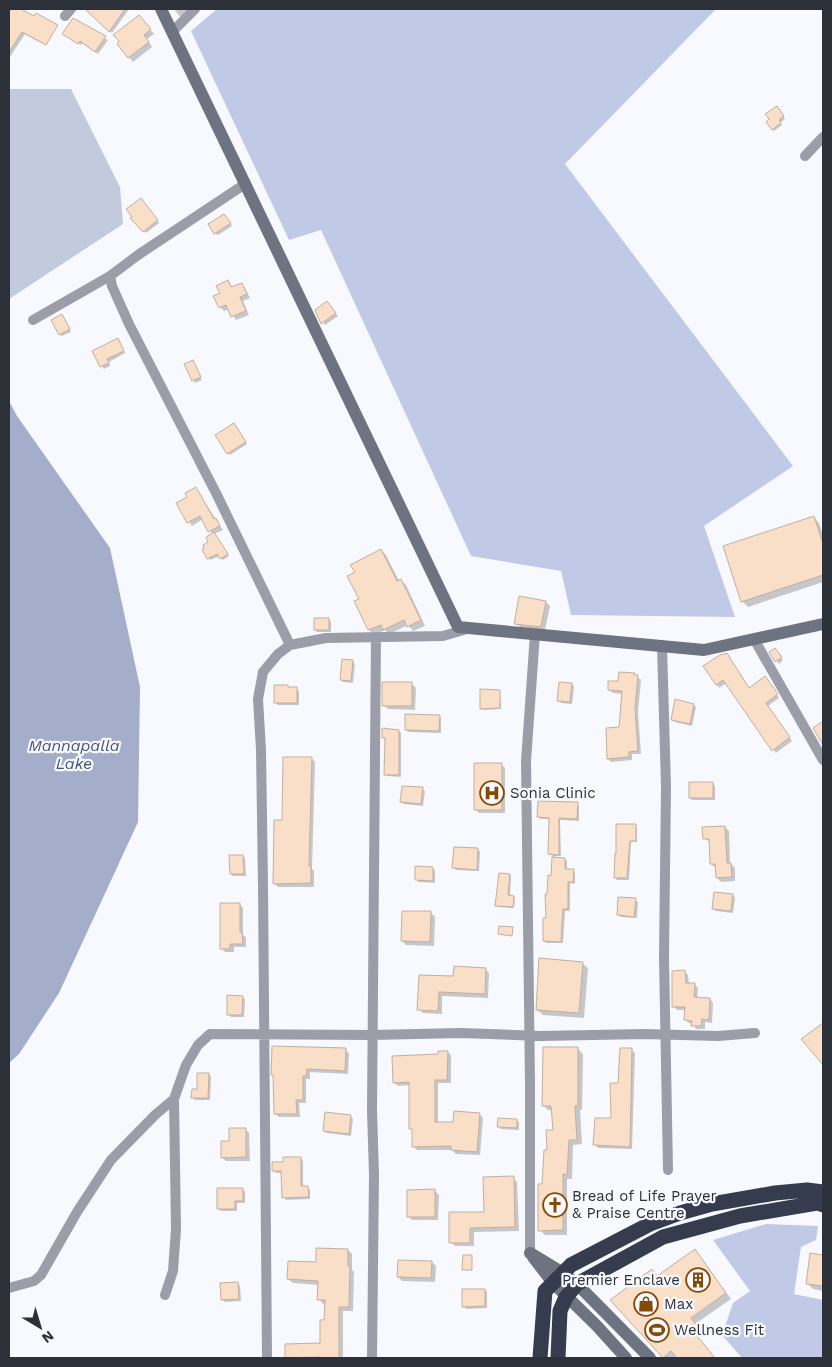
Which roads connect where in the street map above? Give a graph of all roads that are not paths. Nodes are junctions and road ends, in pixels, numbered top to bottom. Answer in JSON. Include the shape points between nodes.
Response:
{"nodes":[{"id":1,"x":161,"y":9,"type":"edge"},
{"id":2,"x":195,"y":9,"type":"edge"},
{"id":3,"x":172,"y":32,"type":"junction"},
{"id":4,"x":823,"y":137,"type":"edge"},
{"id":5,"x":805,"y":156,"type":"dead end"},
{"id":6,"x":245,"y":184,"type":"junction"},
{"id":7,"x":110,"y":276,"type":"junction"},
{"id":8,"x":33,"y":320,"type":"dead end"},
{"id":9,"x":823,"y":624,"type":"edge"},
{"id":10,"x":470,"y":629,"type":"junction"},
{"id":11,"x":535,"y":634,"type":"junction"},
{"id":12,"x":376,"y":637,"type":"junction"},
{"id":13,"x":754,"y":639,"type":"junction"},
{"id":14,"x":290,"y":645,"type":"junction"},
{"id":15,"x":662,"y":646,"type":"junction"},
{"id":16,"x":823,"y":760,"type":"edge"},
{"id":17,"x":264,"y":1034,"type":"junction"},
{"id":18,"x":665,"y":1034,"type":"junction"},
{"id":19,"x":756,"y":1034,"type":"dead end"},
{"id":20,"x":372,"y":1035,"type":"junction"},
{"id":21,"x":530,"y":1036,"type":"junction"},
{"id":22,"x":174,"y":1099,"type":"junction"},
{"id":23,"x":668,"y":1170,"type":"dead end"},
{"id":24,"x":823,"y":1192,"type":"edge"},
{"id":25,"x":823,"y":1205,"type":"edge"},
{"id":26,"x":530,"y":1253,"type":"joint"},
{"id":27,"x":558,"y":1278,"type":"junction"},
{"id":28,"x":577,"y":1284,"type":"junction"},
{"id":29,"x":9,"y":1288,"type":"edge"},
{"id":30,"x":165,"y":1295,"type":"dead end"},
{"id":31,"x":566,"y":1297,"type":"junction"},
{"id":32,"x":267,"y":1358,"type":"edge"},
{"id":33,"x":372,"y":1358,"type":"edge"},
{"id":34,"x":540,"y":1358,"type":"edge"},
{"id":35,"x":558,"y":1358,"type":"edge"},
{"id":36,"x":626,"y":1358,"type":"edge"},
{"id":37,"x":650,"y":1358,"type":"edge"}],
"edges":[{"from":1,"to":3,"type":"street"},
{"from":2,"to":3,"type":"street"},
{"from":3,"to":6,"type":"street"},
{"from":4,"to":5,"type":"street"},
{"from":6,"to":7,"type":"street"},
{"from":6,"to":10,"type":"street","via":[[458,628]]},
{"from":7,"to":8,"type":"street"},
{"from":7,"to":14,"type":"street","via":[[129,324]]},
{"from":9,"to":13,"type":"street"},
{"from":10,"to":11,"type":"street"},
{"from":10,"to":12,"type":"street","via":[[443,636]]},
{"from":11,"to":15,"type":"street"},
{"from":11,"to":21,"type":"street","via":[[526,761]]},
{"from":12,"to":14,"type":"street","via":[[326,638]]},
{"from":12,"to":20,"type":"street"},
{"from":13,"to":15,"type":"street","via":[[704,650]]},
{"from":13,"to":16,"type":"street"},
{"from":14,"to":17,"type":"street","via":[[263,672],[258,699],[264,885]]},
{"from":15,"to":18,"type":"street","via":[[666,787]]},
{"from":17,"to":20,"type":"street"},
{"from":17,"to":22,"type":"street","via":[[210,1034],[198,1045],[186,1065]]},
{"from":17,"to":32,"type":"street"},
{"from":18,"to":19,"type":"street"},
{"from":18,"to":21,"type":"street"},
{"from":18,"to":23,"type":"street"},
{"from":20,"to":21,"type":"street","via":[[461,1033]]},
{"from":20,"to":33,"type":"street"},
{"from":21,"to":26,"type":"street"},
{"from":22,"to":29,"type":"street","via":[[111,1160],[41,1275],[34,1281]]},
{"from":22,"to":30,"type":"street","via":[[174,1271]]},
{"from":24,"to":27,"type":"highway","via":[[775,1193],[680,1213],[617,1240],[571,1265]]},
{"from":25,"to":28,"type":"highway","via":[[817,1203],[740,1216],[662,1237]]},
{"from":26,"to":27,"type":"street"},
{"from":27,"to":28,"type":"street"},
{"from":27,"to":31,"type":"street"},
{"from":27,"to":34,"type":"highway","via":[[545,1291]]},
{"from":28,"to":31,"type":"highway"},
{"from":28,"to":37,"type":"street"},
{"from":31,"to":35,"type":"highway","via":[[560,1310]]},
{"from":31,"to":36,"type":"street"}]}
